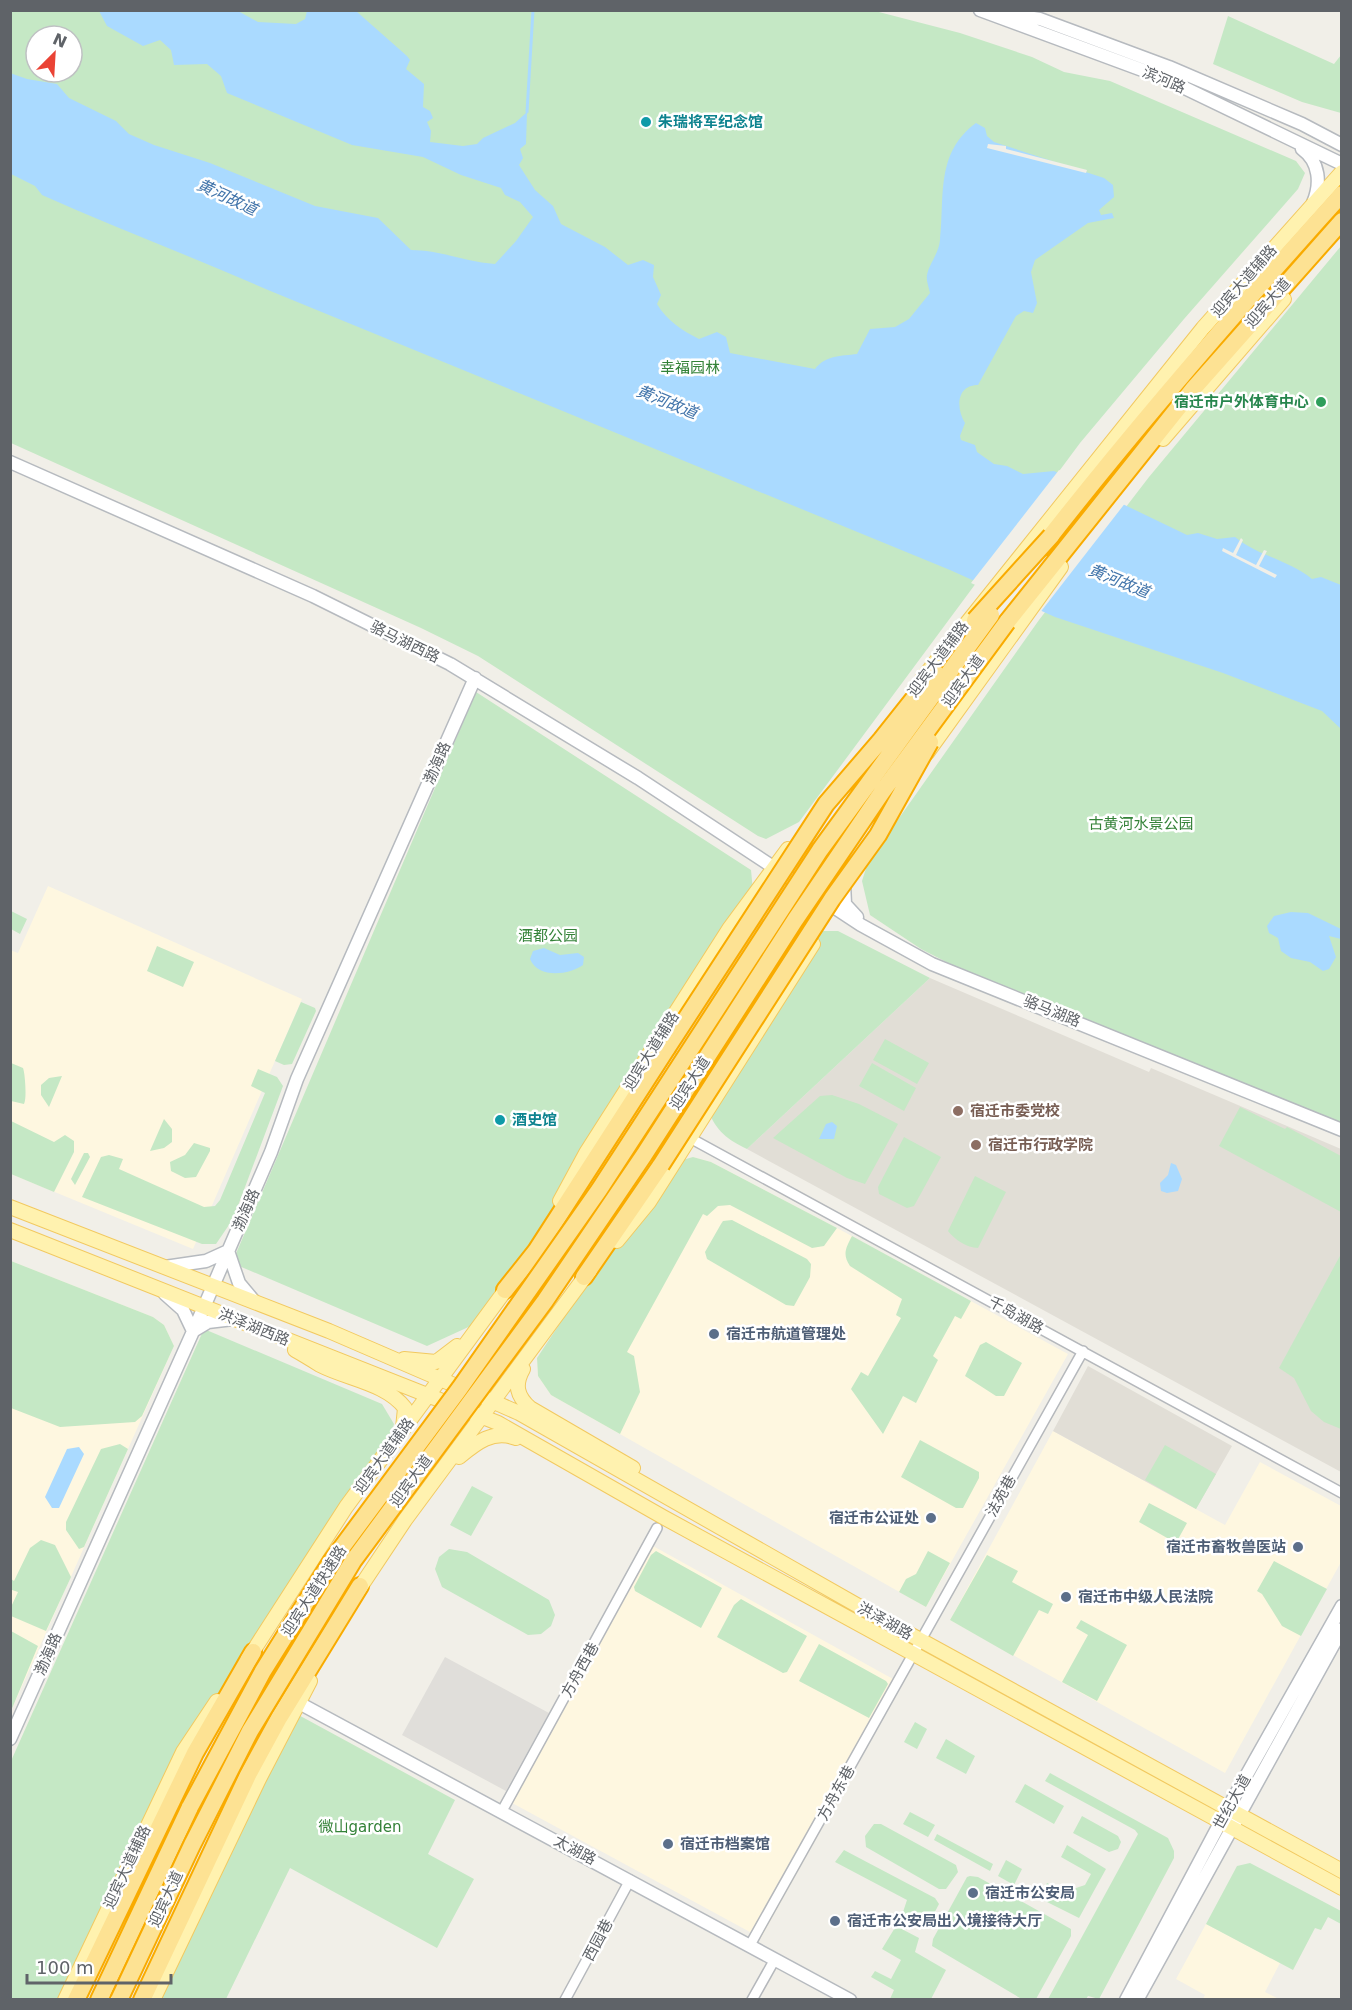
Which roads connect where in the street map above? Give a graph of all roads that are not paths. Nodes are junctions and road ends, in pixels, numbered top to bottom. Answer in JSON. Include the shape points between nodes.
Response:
{"nodes":[{"id":1,"x":981,"y":10,"type":"edge"},
{"id":2,"x":1159,"y":76,"type":"junction"},
{"id":3,"x":1302,"y":124,"type":"junction"},
{"id":4,"x":1341,"y":134,"type":"edge"},
{"id":5,"x":1341,"y":145,"type":"edge"},
{"id":6,"x":1341,"y":164,"type":"edge"},
{"id":7,"x":1341,"y":172,"type":"edge"},
{"id":8,"x":1341,"y":182,"type":"edge"},
{"id":9,"x":1341,"y":194,"type":"edge"},
{"id":10,"x":1312,"y":205,"type":"junction"},
{"id":11,"x":1341,"y":220,"type":"edge"},
{"id":12,"x":1341,"y":233,"type":"edge"},
{"id":13,"x":1250,"y":294,"type":"junction"},
{"id":14,"x":10,"y":462,"type":"edge"},
{"id":15,"x":1051,"y":536,"type":"junction"},
{"id":16,"x":1011,"y":625,"type":"junction"},
{"id":17,"x":475,"y":678,"type":"junction"},
{"id":18,"x":774,"y":869,"type":"junction"},
{"id":19,"x":845,"y":876,"type":"junction"},
{"id":20,"x":831,"y":906,"type":"junction"},
{"id":21,"x":976,"y":983,"type":"junction"},
{"id":22,"x":1341,"y":1130,"type":"edge"},
{"id":23,"x":690,"y":1138,"type":"junction"},
{"id":24,"x":10,"y":1207,"type":"edge"},
{"id":25,"x":10,"y":1230,"type":"edge"},
{"id":26,"x":228,"y":1251,"type":"junction"},
{"id":27,"x":164,"y":1268,"type":"junction"},
{"id":28,"x":584,"y":1276,"type":"junction"},
{"id":29,"x":213,"y":1287,"type":"junction"},
{"id":30,"x":156,"y":1288,"type":"junction"},
{"id":31,"x":506,"y":1290,"type":"junction"},
{"id":32,"x":569,"y":1297,"type":"junction"},
{"id":33,"x":257,"y":1304,"type":"junction"},
{"id":34,"x":204,"y":1307,"type":"junction"},
{"id":35,"x":234,"y":1319,"type":"junction"},
{"id":36,"x":263,"y":1330,"type":"junction"},
{"id":37,"x":193,"y":1331,"type":"junction"},
{"id":38,"x":329,"y":1331,"type":"junction"},
{"id":39,"x":1083,"y":1351,"type":"junction"},
{"id":40,"x":426,"y":1374,"type":"joint"},
{"id":41,"x":440,"y":1380,"type":"junction"},
{"id":42,"x":460,"y":1388,"type":"joint"},
{"id":43,"x":428,"y":1395,"type":"junction"},
{"id":44,"x":494,"y":1401,"type":"junction"},
{"id":45,"x":482,"y":1417,"type":"junction"},
{"id":46,"x":498,"y":1423,"type":"joint"},
{"id":47,"x":402,"y":1432,"type":"junction"},
{"id":48,"x":588,"y":1474,"type":"junction"},
{"id":49,"x":1341,"y":1493,"type":"edge"},
{"id":50,"x":419,"y":1501,"type":"junction"},
{"id":51,"x":657,"y":1528,"type":"dead end"},
{"id":52,"x":758,"y":1549,"type":"junction"},
{"id":53,"x":360,"y":1586,"type":"junction"},
{"id":54,"x":1341,"y":1606,"type":"edge"},
{"id":55,"x":1341,"y":1629,"type":"edge"},
{"id":56,"x":920,"y":1640,"type":"junction"},
{"id":57,"x":253,"y":1652,"type":"junction"},
{"id":58,"x":913,"y":1653,"type":"junction"},
{"id":59,"x":299,"y":1703,"type":"junction"},
{"id":60,"x":10,"y":1739,"type":"edge"},
{"id":61,"x":190,"y":1807,"type":"joint"},
{"id":62,"x":502,"y":1811,"type":"junction"},
{"id":63,"x":1234,"y":1811,"type":"junction"},
{"id":64,"x":1226,"y":1828,"type":"junction"},
{"id":65,"x":1341,"y":1871,"type":"edge"},
{"id":66,"x":630,"y":1880,"type":"junction"},
{"id":67,"x":1341,"y":1888,"type":"edge"},
{"id":68,"x":750,"y":1945,"type":"junction"},
{"id":69,"x":775,"y":1959,"type":"junction"},
{"id":70,"x":65,"y":2000,"type":"edge"},
{"id":71,"x":76,"y":2000,"type":"edge"},
{"id":72,"x":99,"y":2000,"type":"edge"},
{"id":73,"x":119,"y":2000,"type":"edge"},
{"id":74,"x":142,"y":2000,"type":"edge"},
{"id":75,"x":153,"y":2000,"type":"edge"},
{"id":76,"x":565,"y":2000,"type":"edge"},
{"id":77,"x":752,"y":2000,"type":"edge"},
{"id":78,"x":850,"y":2000,"type":"edge"},
{"id":79,"x":1126,"y":2000,"type":"edge"},
{"id":80,"x":1137,"y":2000,"type":"edge"}],
"edges":[{"from":1,"to":2,"type":"street","name":"滨河路"},
{"from":1,"to":3,"type":"street","name":"滨河路","via":[[1040,19],[1169,67]]},
{"from":2,"to":6,"type":"street","name":"滨河路"},
{"from":2,"to":10,"type":"street","via":[[1305,151],[1318,177],[1318,192]]},
{"from":3,"to":4,"type":"street"},
{"from":3,"to":5,"type":"street","name":"滨河路"},
{"from":7,"to":10,"type":"main road","name":"迎宾大道辅路"},
{"from":8,"to":13,"type":"highway"},
{"from":9,"to":13,"type":"highway","name":"迎宾大道"},
{"from":10,"to":18,"type":"main road","name":"迎宾大道辅路","via":[[1203,328],[847,770]]},
{"from":11,"to":16,"type":"highway","name":"迎宾大道","via":[[1194,388]]},
{"from":12,"to":16,"type":"main road"},
{"from":13,"to":15,"type":"highway","name":"迎宾大道"},
{"from":14,"to":17,"type":"street","name":"骆马湖西路","via":[[313,596]]},
{"from":15,"to":31,"type":"highway","bridge":true,"via":[[988,603],[826,804],[536,1251]]},
{"from":15,"to":42,"type":"highway","name":"迎宾大道","bridge":true,"via":[[820,849],[599,1190]]},
{"from":16,"to":19,"type":"main road"},
{"from":16,"to":28,"type":"highway","bridge":true,"via":[[923,754],[878,835]]},
{"from":16,"to":73,"type":"highway","name":"迎宾大道","bridge":true,"via":[[882,792],[544,1301],[353,1561],[250,1731]]},
{"from":17,"to":18,"type":"street","name":"骆马湖西路","via":[[628,772]]},
{"from":17,"to":26,"type":"street","name":"渤海路","via":[[302,1068],[272,1152]]},
{"from":18,"to":20,"type":"street","name":"骆马湖路"},
{"from":18,"to":31,"type":"main road","name":"迎宾大道辅路","via":[[729,929],[586,1153]]},
{"from":19,"to":20,"type":"main road"},
{"from":19,"to":21,"type":"street","via":[[845,904],[856,916],[893,941]]},
{"from":20,"to":21,"type":"street","name":"骆马湖路","via":[[888,941]]},
{"from":20,"to":23,"type":"main road","via":[[814,942]]},
{"from":21,"to":22,"type":"street","name":"骆马湖路","via":[[1044,1007]]},
{"from":23,"to":28,"type":"main road","via":[[649,1202]]},
{"from":23,"to":39,"type":"street","name":"千岛湖路"},
{"from":24,"to":27,"type":"main road","name":"洪泽湖西路"},
{"from":25,"to":30,"type":"main road","name":"洪泽湖西路"},
{"from":26,"to":27,"type":"street","via":[[206,1261]]},
{"from":26,"to":29,"type":"street","name":"渤海路"},
{"from":26,"to":33,"type":"street","via":[[238,1283]]},
{"from":27,"to":29,"type":"main road","name":"洪泽湖西路"},
{"from":28,"to":32,"type":"main road"},
{"from":29,"to":33,"type":"main road","name":"洪泽湖西路"},
{"from":29,"to":34,"type":"street","name":"渤海路"},
{"from":30,"to":34,"type":"main road","name":"洪泽湖西路"},
{"from":30,"to":37,"type":"street","via":[[183,1310]]},
{"from":31,"to":38,"type":"main road","via":[[453,1352],[435,1362],[403,1359]]},
{"from":31,"to":41,"type":"main road","name":"迎宾大道辅路"},
{"from":32,"to":44,"type":"main road"},
{"from":32,"to":52,"type":"main road","via":[[559,1320],[517,1378],[522,1401],[670,1490]]},
{"from":33,"to":38,"type":"main road","name":"洪泽湖西路"},
{"from":34,"to":35,"type":"main road","name":"洪泽湖西路"},
{"from":34,"to":37,"type":"street","name":"渤海路"},
{"from":35,"to":36,"type":"main road","name":"洪泽湖西路"},
{"from":35,"to":37,"type":"street","via":[[208,1322]]},
{"from":36,"to":43,"type":"main road","name":"洪泽湖西路"},
{"from":36,"to":47,"type":"main road","via":[[321,1365],[400,1401],[406,1417]]},
{"from":37,"to":60,"type":"street","name":"渤海路"},
{"from":38,"to":40,"type":"main road","name":"洪泽湖西路"},
{"from":39,"to":49,"type":"street","name":"千岛湖路"},
{"from":39,"to":56,"type":"street","name":"法苑巷"},
{"from":40,"to":41,"type":"main road","name":"洪泽湖路"},
{"from":41,"to":43,"type":"main road","name":"迎宾大道辅路"},
{"from":41,"to":44,"type":"main road","name":"洪泽湖路"},
{"from":42,"to":61,"type":"highway","name":"迎宾大道快速路","bridge":true,"via":[[331,1562],[263,1671]]},
{"from":43,"to":45,"type":"main road","name":"洪泽湖西路"},
{"from":43,"to":47,"type":"main road","name":"迎宾大道辅路"},
{"from":44,"to":45,"type":"main road"},
{"from":44,"to":52,"type":"main road","name":"洪泽湖路"},
{"from":45,"to":46,"type":"main road","name":"洪泽湖西路"},
{"from":45,"to":50,"type":"main road"},
{"from":46,"to":48,"type":"main road","name":"洪泽湖路"},
{"from":47,"to":57,"type":"main road","name":"迎宾大道辅路","via":[[306,1566]]},
{"from":48,"to":50,"type":"main road","via":[[501,1434],[490,1436],[459,1457]]},
{"from":48,"to":58,"type":"main road","name":"洪泽湖路"},
{"from":50,"to":53,"type":"main road"},
{"from":51,"to":62,"type":"street","name":"方舟西巷"},
{"from":52,"to":56,"type":"main road","name":"洪泽湖路"},
{"from":53,"to":59,"type":"main road"},
{"from":53,"to":74,"type":"highway","via":[[279,1718]]},
{"from":54,"to":63,"type":"street","name":"世纪大道"},
{"from":55,"to":63,"type":"street","name":"世纪大道","via":[[1249,1793]]},
{"from":56,"to":58,"type":"street","name":"方舟东巷"},
{"from":56,"to":63,"type":"main road","name":"洪泽湖路"},
{"from":57,"to":70,"type":"main road","name":"迎宾大道辅路","via":[[183,1752]]},
{"from":57,"to":71,"type":"highway","via":[[195,1753]]},
{"from":58,"to":64,"type":"main road","name":"洪泽湖路"},
{"from":58,"to":68,"type":"street","name":"方舟东巷"},
{"from":59,"to":62,"type":"street","name":"太湖路"},
{"from":59,"to":75,"type":"main road"},
{"from":61,"to":72,"type":"highway","name":"迎宾大道"},
{"from":62,"to":66,"type":"street","name":"太湖路"},
{"from":63,"to":64,"type":"street","name":"世纪大道"},
{"from":63,"to":65,"type":"main road","name":"洪泽湖路"},
{"from":64,"to":67,"type":"main road","name":"洪泽湖路"},
{"from":64,"to":79,"type":"street","name":"世纪大道"},
{"from":64,"to":80,"type":"street","name":"世纪大道"},
{"from":66,"to":68,"type":"street","name":"太湖路"},
{"from":66,"to":76,"type":"street","name":"西园巷"},
{"from":68,"to":69,"type":"street","name":"太湖路"},
{"from":69,"to":77,"type":"street"},
{"from":69,"to":78,"type":"street","name":"太湖路"}]}
